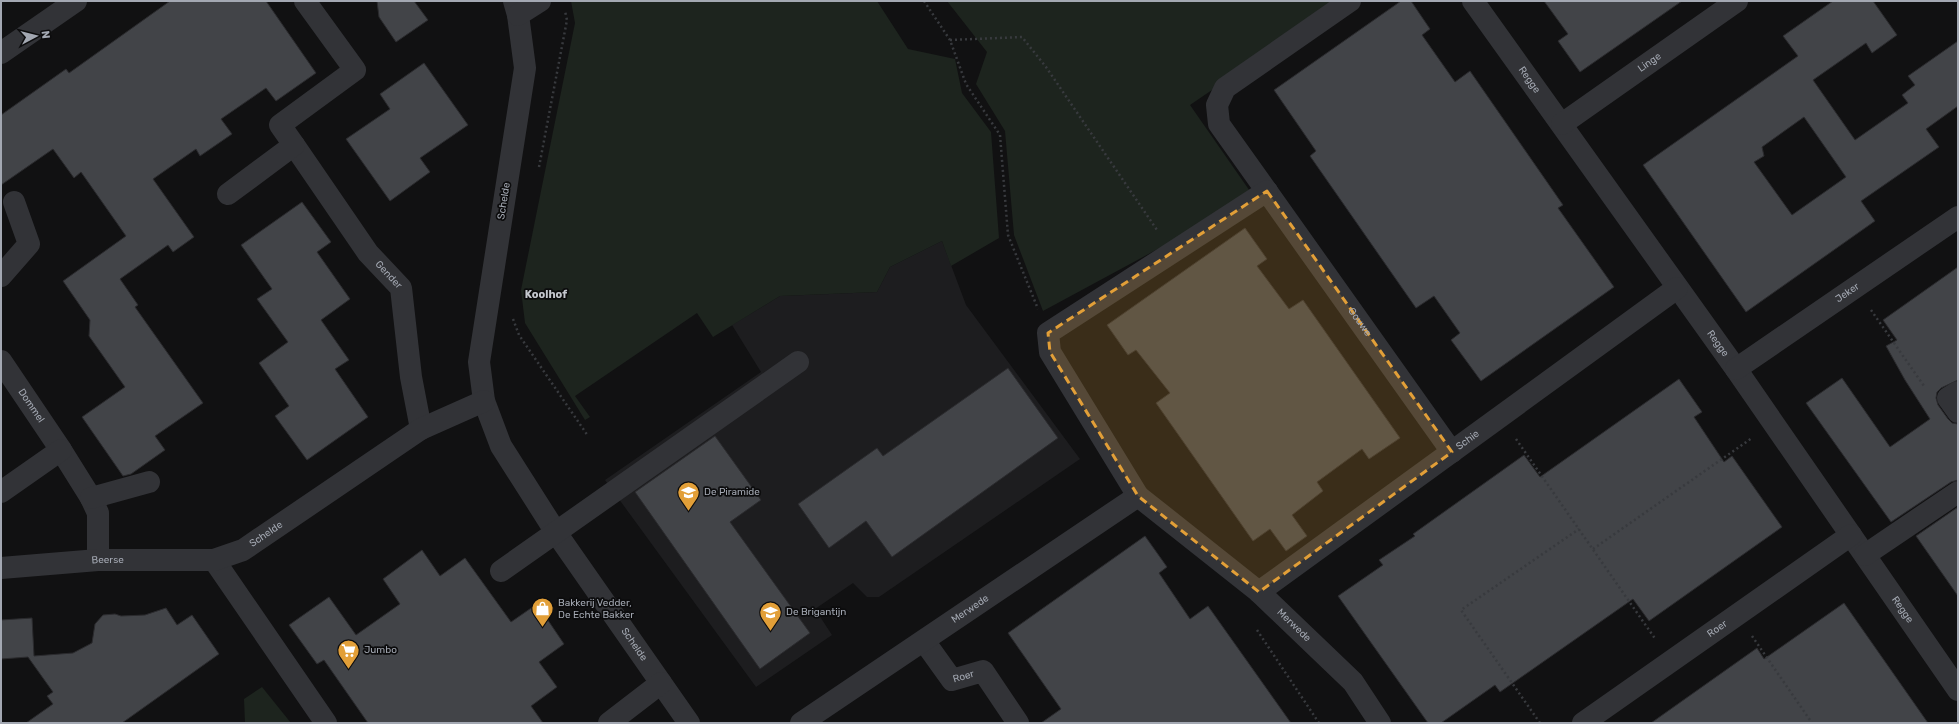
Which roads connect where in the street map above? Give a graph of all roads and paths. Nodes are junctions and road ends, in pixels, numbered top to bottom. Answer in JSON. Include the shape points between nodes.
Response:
{"nodes":[{"id":1,"x":76,"y":1,"type":"edge"},
{"id":2,"x":305,"y":1,"type":"edge"},
{"id":3,"x":540,"y":1,"type":"edge"},
{"id":4,"x":924,"y":1,"type":"edge"},
{"id":5,"x":1350,"y":1,"type":"edge"},
{"id":6,"x":1473,"y":1,"type":"edge"},
{"id":7,"x":1737,"y":1,"type":"edge"},
{"id":8,"x":565,"y":7,"type":"dead end"},
{"id":9,"x":516,"y":8,"type":"edge"},
{"id":10,"x":950,"y":40,"type":"junction"},
{"id":11,"x":1,"y":53,"type":"edge"},
{"id":12,"x":1562,"y":124,"type":"junction"},
{"id":13,"x":294,"y":145,"type":"junction"},
{"id":14,"x":538,"y":174,"type":"dead end"},
{"id":15,"x":1267,"y":191,"type":"junction"},
{"id":16,"x":228,"y":194,"type":"dead end"},
{"id":17,"x":14,"y":202,"type":"dead end"},
{"id":18,"x":1958,"y":217,"type":"edge"},
{"id":19,"x":1173,"y":252,"type":"junction"},
{"id":20,"x":1,"y":276,"type":"edge"},
{"id":21,"x":1677,"y":288,"type":"junction"},
{"id":22,"x":1855,"y":288,"type":"junction"},
{"id":23,"x":511,"y":313,"type":"dead end"},
{"id":24,"x":1048,"y":334,"type":"junction"},
{"id":25,"x":1,"y":361,"type":"edge"},
{"id":26,"x":798,"y":362,"type":"dead end"},
{"id":27,"x":1736,"y":369,"type":"junction"},
{"id":28,"x":484,"y":401,"type":"junction"},
{"id":29,"x":1955,"y":401,"type":"edge"},
{"id":30,"x":1500,"y":417,"type":"junction"},
{"id":31,"x":1774,"y":423,"type":"junction"},
{"id":32,"x":421,"y":429,"type":"junction"},
{"id":33,"x":588,"y":436,"type":"dead end"},
{"id":34,"x":61,"y":450,"type":"junction"},
{"id":35,"x":1452,"y":452,"type":"junction"},
{"id":36,"x":149,"y":482,"type":"dead end"},
{"id":37,"x":1,"y":492,"type":"edge"},
{"id":38,"x":1958,"y":492,"type":"edge"},
{"id":39,"x":1138,"y":496,"type":"junction"},
{"id":40,"x":91,"y":498,"type":"junction"},
{"id":41,"x":1579,"y":529,"type":"junction"},
{"id":42,"x":557,"y":534,"type":"junction"},
{"id":43,"x":1851,"y":535,"type":"junction"},
{"id":44,"x":1593,"y":549,"type":"junction"},
{"id":45,"x":1865,"y":555,"type":"junction"},
{"id":46,"x":98,"y":560,"type":"junction"},
{"id":47,"x":214,"y":560,"type":"junction"},
{"id":48,"x":1,"y":568,"type":"edge"},
{"id":49,"x":501,"y":571,"type":"dead end"},
{"id":50,"x":1259,"y":592,"type":"junction"},
{"id":51,"x":1737,"y":615,"type":"junction"},
{"id":52,"x":1255,"y":626,"type":"dead end"},
{"id":53,"x":924,"y":642,"type":"junction"},
{"id":54,"x":1671,"y":661,"type":"junction"},
{"id":55,"x":1955,"y":682,"type":"edge"},
{"id":56,"x":661,"y":683,"type":"junction"},
{"id":57,"x":326,"y":723,"type":"edge"},
{"id":58,"x":609,"y":723,"type":"edge"},
{"id":59,"x":689,"y":723,"type":"edge"},
{"id":60,"x":802,"y":723,"type":"edge"},
{"id":61,"x":1018,"y":723,"type":"edge"},
{"id":62,"x":1319,"y":723,"type":"edge"},
{"id":63,"x":1380,"y":723,"type":"edge"},
{"id":64,"x":1540,"y":723,"type":"edge"},
{"id":65,"x":1584,"y":723,"type":"edge"},
{"id":66,"x":1812,"y":723,"type":"edge"}],
"edges":[{"from":1,"to":11,"type":"street"},
{"from":2,"to":13,"type":"street","name":"Gender","via":[[354,70],[280,125]]},
{"from":3,"to":9,"type":"street"},
{"from":4,"to":10,"type":"path"},
{"from":5,"to":15,"type":"street","name":"Gouwe","via":[[1224,88],[1216,105],[1219,124]]},
{"from":6,"to":12,"type":"street","name":"Regge"},
{"from":7,"to":12,"type":"street","name":"Linge"},
{"from":8,"to":14,"type":"path","via":[[566,20]]},
{"from":9,"to":28,"type":"street","name":"Schelde","via":[[525,68],[479,362]]},
{"from":10,"to":19,"type":"path","via":[[1022,37],[1046,67]]},
{"from":10,"to":24,"type":"path","via":[[966,84],[1000,135],[1008,235]]},
{"from":12,"to":21,"type":"street","name":"Regge"},
{"from":13,"to":16,"type":"street"},
{"from":13,"to":32,"type":"street","name":"Gender","via":[[368,253],[400,288],[411,377]]},
{"from":15,"to":19,"type":"street"},
{"from":15,"to":35,"type":"street","name":"Gouwe"},
{"from":17,"to":20,"type":"street","via":[[29,244]]},
{"from":18,"to":22,"type":"street","name":"Jeker"},
{"from":19,"to":24,"type":"street"},
{"from":21,"to":27,"type":"street","name":"Regge"},
{"from":21,"to":30,"type":"street","name":"Schie"},
{"from":22,"to":27,"type":"street","name":"Jeker"},
{"from":22,"to":29,"type":"path","via":[[1933,398]]},
{"from":23,"to":33,"type":"path","via":[[519,335]]},
{"from":24,"to":39,"type":"street","name":"Merwede","via":[[1050,352]]},
{"from":25,"to":34,"type":"street","name":"Dommel"},
{"from":26,"to":42,"type":"street"},
{"from":27,"to":31,"type":"street","name":"Regge"},
{"from":28,"to":32,"type":"street","name":"Schelde"},
{"from":28,"to":42,"type":"street","name":"Schelde","via":[[502,446]]},
{"from":30,"to":35,"type":"street","name":"Schie"},
{"from":30,"to":41,"type":"path"},
{"from":31,"to":43,"type":"street","name":"Regge"},
{"from":31,"to":44,"type":"path"},
{"from":32,"to":47,"type":"street","name":"Schelde","via":[[243,550]]},
{"from":34,"to":37,"type":"street"},
{"from":34,"to":40,"type":"street","name":"Dommel"},
{"from":35,"to":50,"type":"street","name":"Schie"},
{"from":36,"to":40,"type":"street"},
{"from":38,"to":45,"type":"street"},
{"from":39,"to":50,"type":"street","name":"Merwede"},
{"from":39,"to":53,"type":"street","name":"Merwede"},
{"from":40,"to":46,"type":"street","name":"Dommel","via":[[98,513]]},
{"from":41,"to":44,"type":"path"},
{"from":41,"to":64,"type":"path","via":[[1461,610]]},
{"from":42,"to":49,"type":"street"},
{"from":42,"to":56,"type":"street","name":"Schelde"},
{"from":43,"to":45,"type":"street","name":"Regge"},
{"from":43,"to":51,"type":"street","name":"Roer"},
{"from":44,"to":54,"type":"path"},
{"from":45,"to":55,"type":"street","name":"Regge"},
{"from":46,"to":47,"type":"street","name":"Beerse"},
{"from":46,"to":48,"type":"street","name":"Beerse"},
{"from":47,"to":57,"type":"street"},
{"from":50,"to":63,"type":"street","name":"Merwede","via":[[1353,682]]},
{"from":51,"to":54,"type":"street","name":"Roer"},
{"from":51,"to":66,"type":"path"},
{"from":52,"to":62,"type":"path"},
{"from":53,"to":60,"type":"street","name":"Merwede"},
{"from":53,"to":61,"type":"street","name":"Roer","via":[[952,680],[983,671]]},
{"from":54,"to":65,"type":"street","name":"Roer"},
{"from":56,"to":58,"type":"street"},
{"from":56,"to":59,"type":"street","name":"Schelde"}]}
